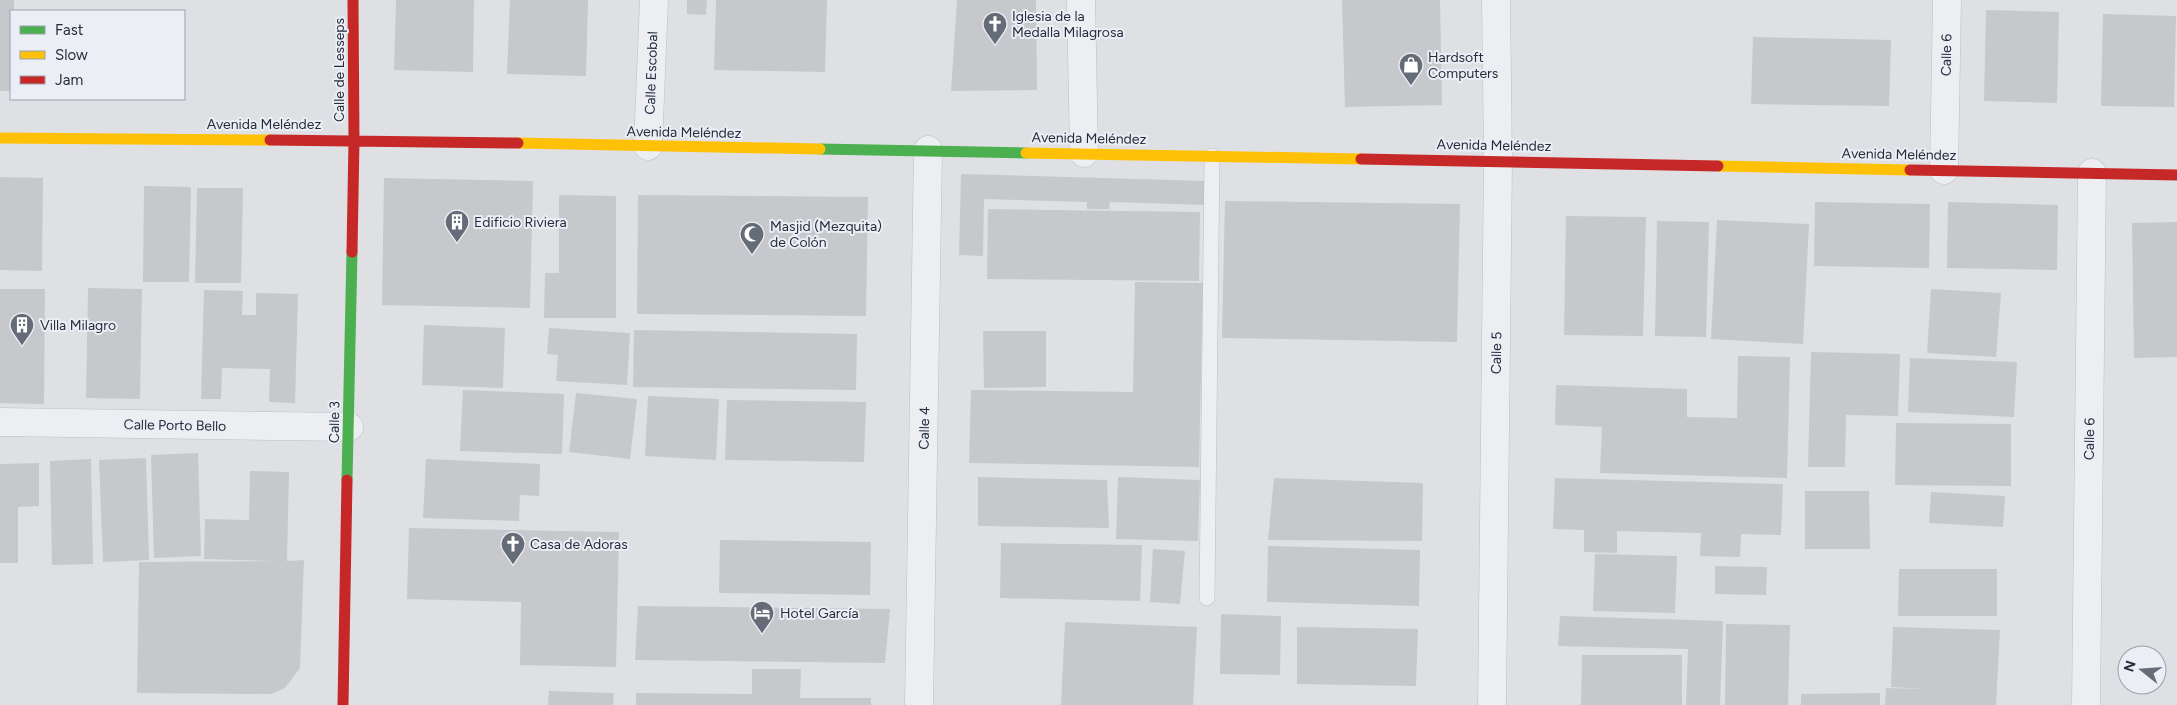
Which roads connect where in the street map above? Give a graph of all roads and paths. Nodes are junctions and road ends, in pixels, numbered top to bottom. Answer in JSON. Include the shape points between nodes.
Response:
{"nodes":[{"id":1,"x":354,"y":0,"type":"edge"},
{"id":2,"x":654,"y":0,"type":"edge"},
{"id":3,"x":1081,"y":0,"type":"edge"},
{"id":4,"x":1496,"y":0,"type":"edge"},
{"id":5,"x":1948,"y":0,"type":"edge"},
{"id":6,"x":0,"y":138,"type":"edge"},
{"id":7,"x":354,"y":140,"type":"junction"},
{"id":8,"x":648,"y":146,"type":"junction"},
{"id":9,"x":928,"y":150,"type":"junction"},
{"id":10,"x":1084,"y":153,"type":"junction"},
{"id":11,"x":1212,"y":156,"type":"junction"},
{"id":12,"x":1498,"y":160,"type":"junction"},
{"id":13,"x":1944,"y":170,"type":"junction"},
{"id":14,"x":2092,"y":173,"type":"junction"},
{"id":15,"x":2177,"y":175,"type":"edge"},
{"id":16,"x":0,"y":422,"type":"edge"},
{"id":17,"x":349,"y":427,"type":"junction"},
{"id":18,"x":1207,"y":598,"type":"dead end"},
{"id":19,"x":343,"y":705,"type":"edge"},
{"id":20,"x":920,"y":705,"type":"edge"},
{"id":21,"x":1492,"y":705,"type":"edge"},
{"id":22,"x":2086,"y":705,"type":"edge"}],
"edges":[{"from":1,"to":7,"type":"street","name":"Calle de Lesseps"},
{"from":2,"to":8,"type":"street","name":"Calle Escobal"},
{"from":3,"to":10,"type":"street"},
{"from":4,"to":12,"type":"street","name":"Calle 5"},
{"from":5,"to":13,"type":"street","name":"Calle 6"},
{"from":6,"to":7,"type":"street","name":"Avenida Meléndez"},
{"from":7,"to":8,"type":"street","name":"Avenida Meléndez"},
{"from":7,"to":17,"type":"street","name":"Calle 3"},
{"from":8,"to":9,"type":"street","name":"Avenida Meléndez"},
{"from":9,"to":10,"type":"street","name":"Avenida Meléndez"},
{"from":9,"to":20,"type":"street","name":"Calle 4"},
{"from":10,"to":11,"type":"street","name":"Avenida Meléndez"},
{"from":11,"to":12,"type":"street","name":"Avenida Meléndez"},
{"from":11,"to":18,"type":"lane"},
{"from":12,"to":13,"type":"street","name":"Avenida Meléndez"},
{"from":12,"to":21,"type":"street","name":"Calle 5"},
{"from":13,"to":14,"type":"street","name":"Avenida Meléndez"},
{"from":14,"to":15,"type":"street","name":"Avenida Meléndez"},
{"from":14,"to":22,"type":"street","name":"Calle 6"},
{"from":16,"to":17,"type":"street","name":"Calle Porto Bello"},
{"from":17,"to":19,"type":"street","name":"Calle 3"}]}
